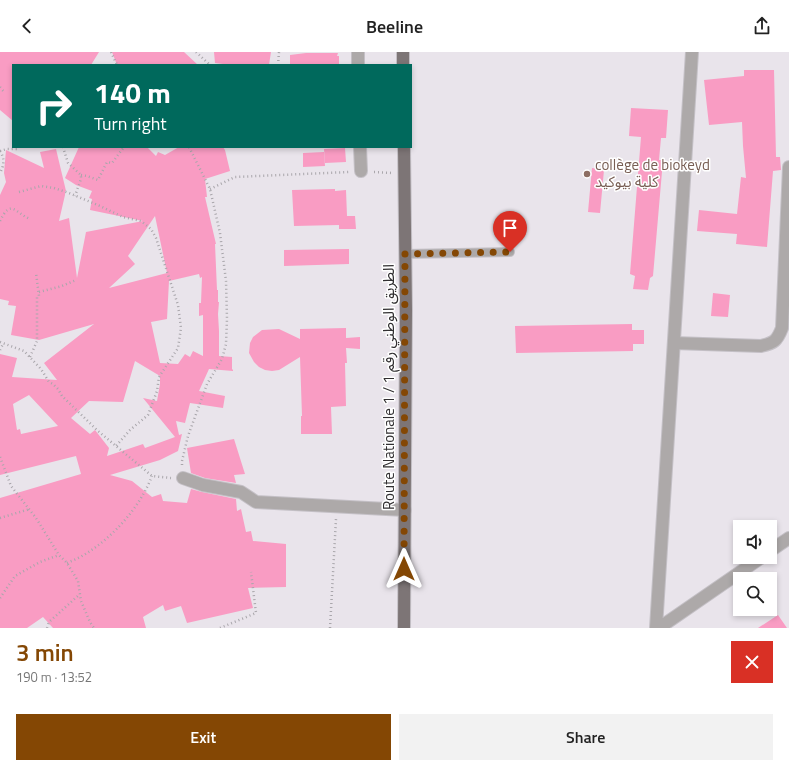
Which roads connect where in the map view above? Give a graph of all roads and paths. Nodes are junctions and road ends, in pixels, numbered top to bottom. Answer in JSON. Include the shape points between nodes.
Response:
{"nodes":[{"id":1,"x":111,"y":52,"type":"edge"},
{"id":2,"x":196,"y":52,"type":"edge"},
{"id":3,"x":279,"y":52,"type":"edge"},
{"id":4,"x":358,"y":52,"type":"edge"},
{"id":5,"x":403,"y":52,"type":"edge"},
{"id":6,"x":692,"y":52,"type":"edge"},
{"id":7,"x":117,"y":64,"type":"edge"},
{"id":8,"x":209,"y":64,"type":"edge"},
{"id":9,"x":278,"y":64,"type":"edge"},
{"id":10,"x":358,"y":64,"type":"edge"},
{"id":11,"x":403,"y":64,"type":"edge"},
{"id":12,"x":0,"y":87,"type":"edge"},
{"id":13,"x":4,"y":92,"type":"dead end"},
{"id":14,"x":16,"y":148,"type":"edge"},
{"id":15,"x":63,"y":148,"type":"edge"},
{"id":16,"x":123,"y":148,"type":"edge"},
{"id":17,"x":190,"y":148,"type":"edge"},
{"id":18,"x":360,"y":148,"type":"edge"},
{"id":19,"x":404,"y":148,"type":"edge"},
{"id":20,"x":0,"y":151,"type":"edge"},
{"id":21,"x":789,"y":167,"type":"edge"},
{"id":22,"x":361,"y":171,"type":"junction"},
{"id":23,"x":0,"y":173,"type":"edge"},
{"id":24,"x":404,"y":173,"type":"junction"},
{"id":25,"x":81,"y":175,"type":"junction"},
{"id":26,"x":210,"y":188,"type":"junction"},
{"id":27,"x":19,"y":192,"type":"dead end"},
{"id":28,"x":74,"y":196,"type":"junction"},
{"id":29,"x":30,"y":219,"type":"dead end"},
{"id":30,"x":0,"y":221,"type":"edge"},
{"id":31,"x":510,"y":252,"type":"dead end"},
{"id":32,"x":405,"y":254,"type":"junction"},
{"id":33,"x":36,"y":273,"type":"dead end"},
{"id":34,"x":76,"y":280,"type":"dead end"},
{"id":35,"x":39,"y":292,"type":"junction"},
{"id":36,"x":2,"y":343,"type":"edge"},
{"id":37,"x":674,"y":343,"type":"junction"},
{"id":38,"x":0,"y":350,"type":"edge"},
{"id":39,"x":30,"y":357,"type":"junction"},
{"id":40,"x":116,"y":446,"type":"junction"},
{"id":41,"x":0,"y":457,"type":"edge"},
{"id":42,"x":152,"y":476,"type":"junction"},
{"id":43,"x":183,"y":478,"type":"junction"},
{"id":44,"x":338,"y":506,"type":"junction"},
{"id":45,"x":30,"y":509,"type":"junction"},
{"id":46,"x":405,"y":510,"type":"junction"},
{"id":47,"x":0,"y":518,"type":"edge"},
{"id":48,"x":789,"y":538,"type":"edge"},
{"id":49,"x":777,"y":546,"type":"edge"},
{"id":50,"x":59,"y":556,"type":"junction"},
{"id":51,"x":68,"y":563,"type":"junction"},
{"id":52,"x":752,"y":564,"type":"edge"},
{"id":53,"x":251,"y":572,"type":"dead end"},
{"id":54,"x":80,"y":594,"type":"junction"},
{"id":55,"x":0,"y":598,"type":"edge"},
{"id":56,"x":48,"y":628,"type":"edge"},
{"id":57,"x":94,"y":628,"type":"edge"},
{"id":58,"x":220,"y":628,"type":"edge"},
{"id":59,"x":330,"y":628,"type":"edge"},
{"id":60,"x":404,"y":628,"type":"edge"},
{"id":61,"x":657,"y":628,"type":"edge"}],
"edges":[{"from":1,"to":7,"type":"path"},
{"from":2,"to":8,"type":"path"},
{"from":3,"to":9,"type":"path"},
{"from":4,"to":10,"type":"street"},
{"from":5,"to":11,"type":"main road"},
{"from":6,"to":37,"type":"street"},
{"from":12,"to":13,"type":"path"},
{"from":14,"to":20,"type":"path","via":[[17,150]]},
{"from":15,"to":25,"type":"path","via":[[68,163]]},
{"from":16,"to":25,"type":"path","via":[[112,163],[107,162],[98,180]]},
{"from":17,"to":26,"type":"path"},
{"from":18,"to":22,"type":"street"},
{"from":19,"to":24,"type":"main road","name":"Route Nationale 1 / الطريق الوطني رقم 1"},
{"from":20,"to":23,"type":"path","via":[[4,162]]},
{"from":21,"to":37,"type":"street","via":[[782,328],[778,337],[771,344],[761,346]]},
{"from":22,"to":24,"type":"path"},
{"from":22,"to":26,"type":"path","via":[[235,177]]},
{"from":24,"to":32,"type":"main road","name":"Route Nationale 1 / الطريق الوطني رقم 1"},
{"from":25,"to":28,"type":"path"},
{"from":26,"to":43,"type":"path","via":[[220,233],[226,281],[226,344],[222,359],[208,384],[188,436],[182,460]]},
{"from":27,"to":28,"type":"path","via":[[41,186]]},
{"from":28,"to":40,"type":"path","via":[[123,217],[141,221],[151,229],[178,305],[181,328],[178,348],[162,370],[148,416],[130,430]]},
{"from":29,"to":30,"type":"path","via":[[18,210],[11,209],[4,212]]},
{"from":31,"to":32,"type":"lane"},
{"from":32,"to":46,"type":"main road","name":"Route Nationale 1 / الطريق الوطني رقم 1"},
{"from":33,"to":35,"type":"path"},
{"from":34,"to":35,"type":"path"},
{"from":35,"to":39,"type":"path","via":[[37,341]]},
{"from":36,"to":38,"type":"path"},
{"from":36,"to":39,"type":"path","via":[[24,351]]},
{"from":37,"to":61,"type":"street"},
{"from":39,"to":40,"type":"path","via":[[48,382],[54,384],[62,396]]},
{"from":40,"to":42,"type":"path"},
{"from":41,"to":45,"type":"path","via":[[11,486]]},
{"from":42,"to":43,"type":"path"},
{"from":42,"to":51,"type":"path","via":[[142,496],[118,528],[86,554]]},
{"from":43,"to":44,"type":"street","via":[[203,485],[241,492],[256,502]]},
{"from":44,"to":46,"type":"street"},
{"from":44,"to":59,"type":"path"},
{"from":45,"to":47,"type":"path"},
{"from":45,"to":50,"type":"path"},
{"from":46,"to":60,"type":"main road","name":"Route Nationale 1 / الطريق الوطني رقم 1"},
{"from":48,"to":49,"type":"street"},
{"from":50,"to":51,"type":"path"},
{"from":50,"to":55,"type":"path","via":[[40,562],[15,576]]},
{"from":51,"to":54,"type":"path","via":[[78,581]]},
{"from":52,"to":61,"type":"street"},
{"from":53,"to":58,"type":"path","via":[[256,613]]},
{"from":54,"to":56,"type":"path","via":[[49,622]]},
{"from":54,"to":57,"type":"path","via":[[85,612]]}]}
